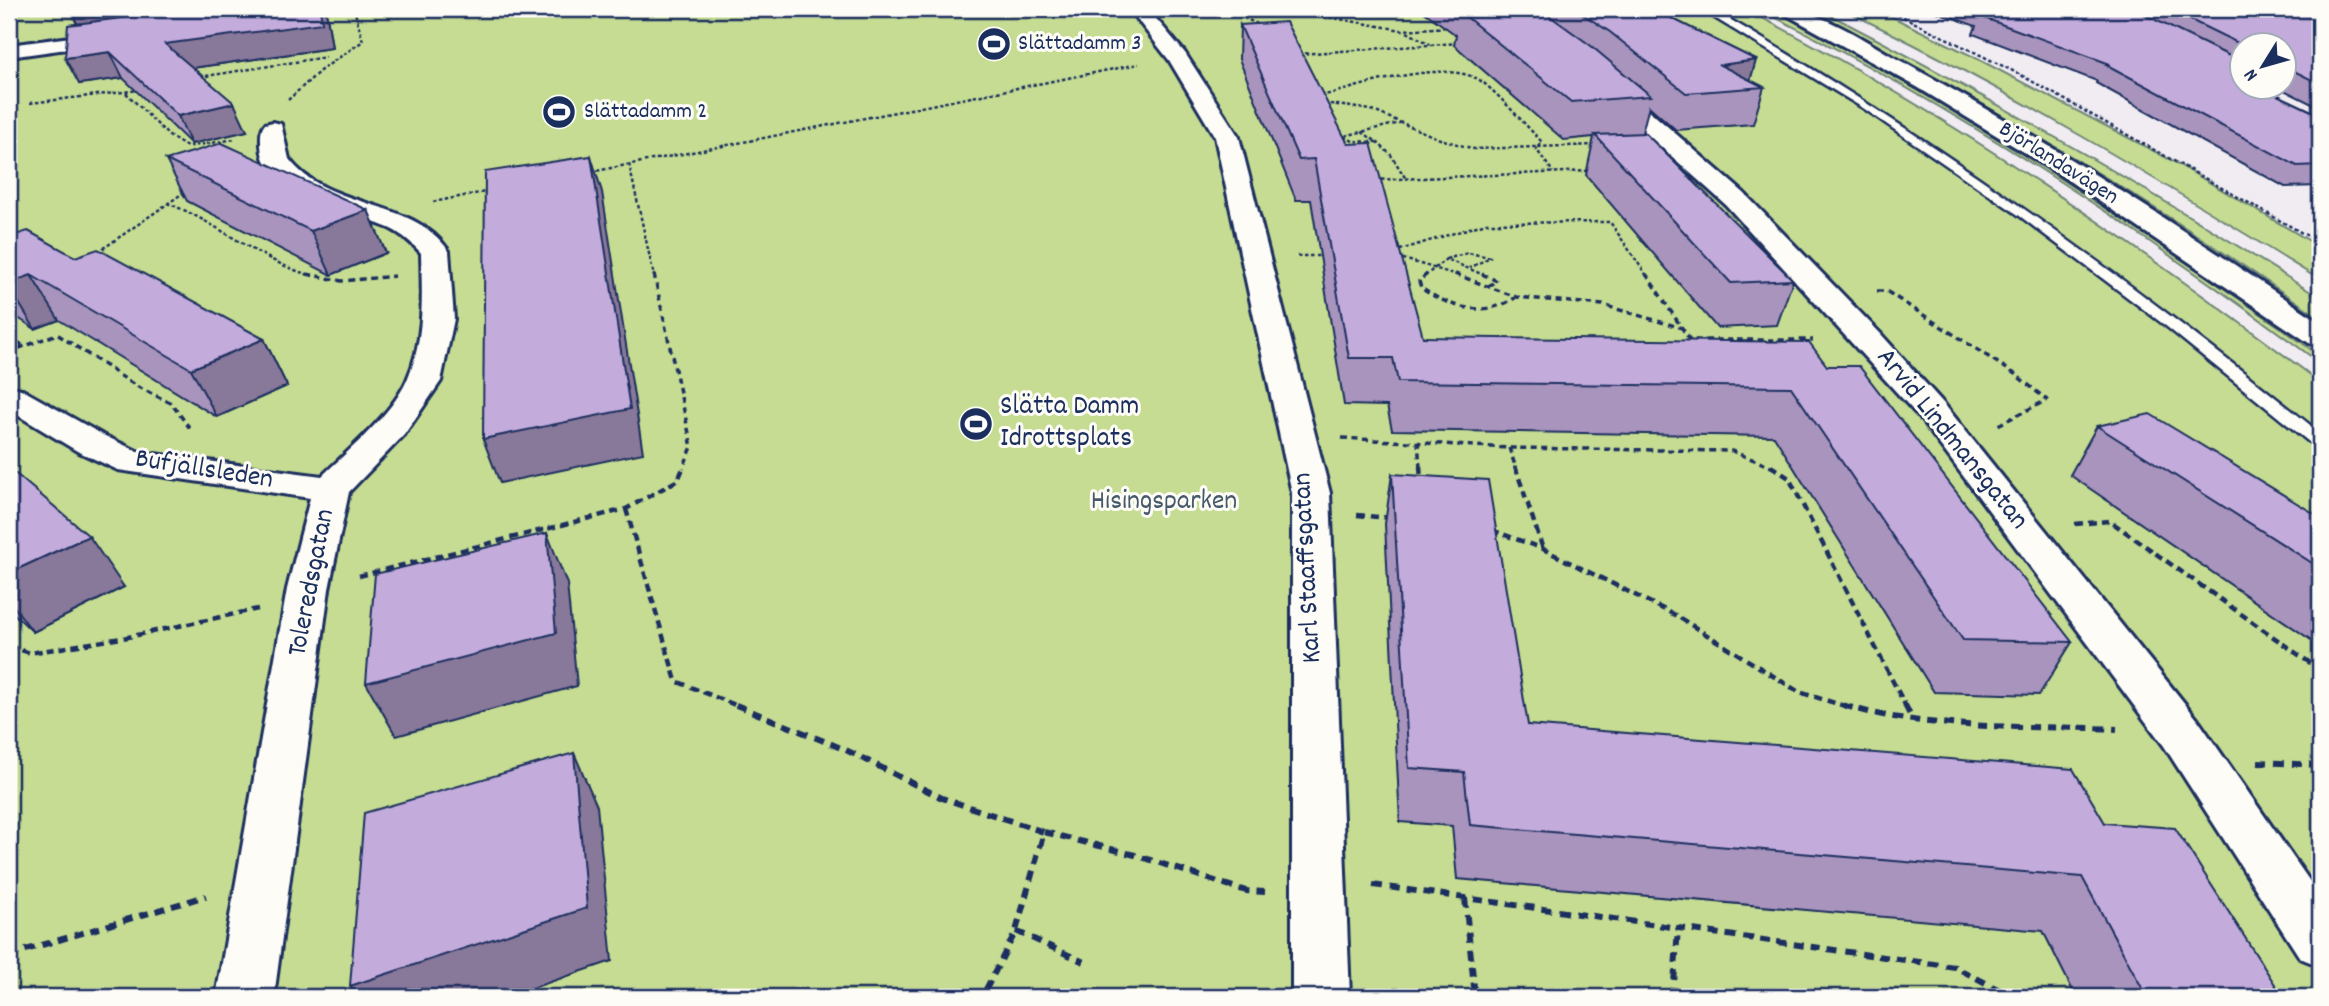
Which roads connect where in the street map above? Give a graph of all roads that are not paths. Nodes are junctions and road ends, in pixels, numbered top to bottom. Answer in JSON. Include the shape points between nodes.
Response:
{"nodes":[{"id":1,"x":1138,"y":9,"type":"edge"},
{"id":2,"x":1704,"y":9,"type":"edge"},
{"id":3,"x":1787,"y":9,"type":"edge"},
{"id":4,"x":132,"y":35,"type":"edge"},
{"id":5,"x":9,"y":51,"type":"edge"},
{"id":6,"x":1583,"y":66,"type":"edge"},
{"id":7,"x":274,"y":129,"type":"road end"},
{"id":8,"x":2320,"y":337,"type":"edge"},
{"id":9,"x":9,"y":396,"type":"edge"},
{"id":10,"x":2320,"y":442,"type":"edge"},
{"id":11,"x":331,"y":489,"type":"junction"},
{"id":12,"x":2320,"y":940,"type":"edge"},
{"id":13,"x":245,"y":997,"type":"edge"},
{"id":14,"x":1321,"y":997,"type":"edge"}],
"edges":[{"from":1,"to":14,"type":"street","name":"Karl Staaffsgatan","via":[[1178,57],[1227,137],[1311,493]]},
{"from":2,"to":10,"type":"lane","via":[[1892,120],[2002,196],[2142,298]]},
{"from":3,"to":8,"type":"street","name":"Björlandavägen","via":[[2045,155]]},
{"from":4,"to":5,"type":"street"},
{"from":6,"to":12,"type":"street","name":"Arvid Lindmansgatan","via":[[1735,199],[1931,411],[2181,733]]},
{"from":7,"to":11,"type":"street","name":"Toleredsgatan","via":[[274,153],[288,174],[332,200],[416,232],[435,251],[438,319],[424,382],[391,427]]},
{"from":9,"to":11,"type":"street","name":"Bufjällsleden","via":[[131,462]]},
{"from":11,"to":13,"type":"street","name":"Toleredsgatan","via":[[308,589]]}]}
